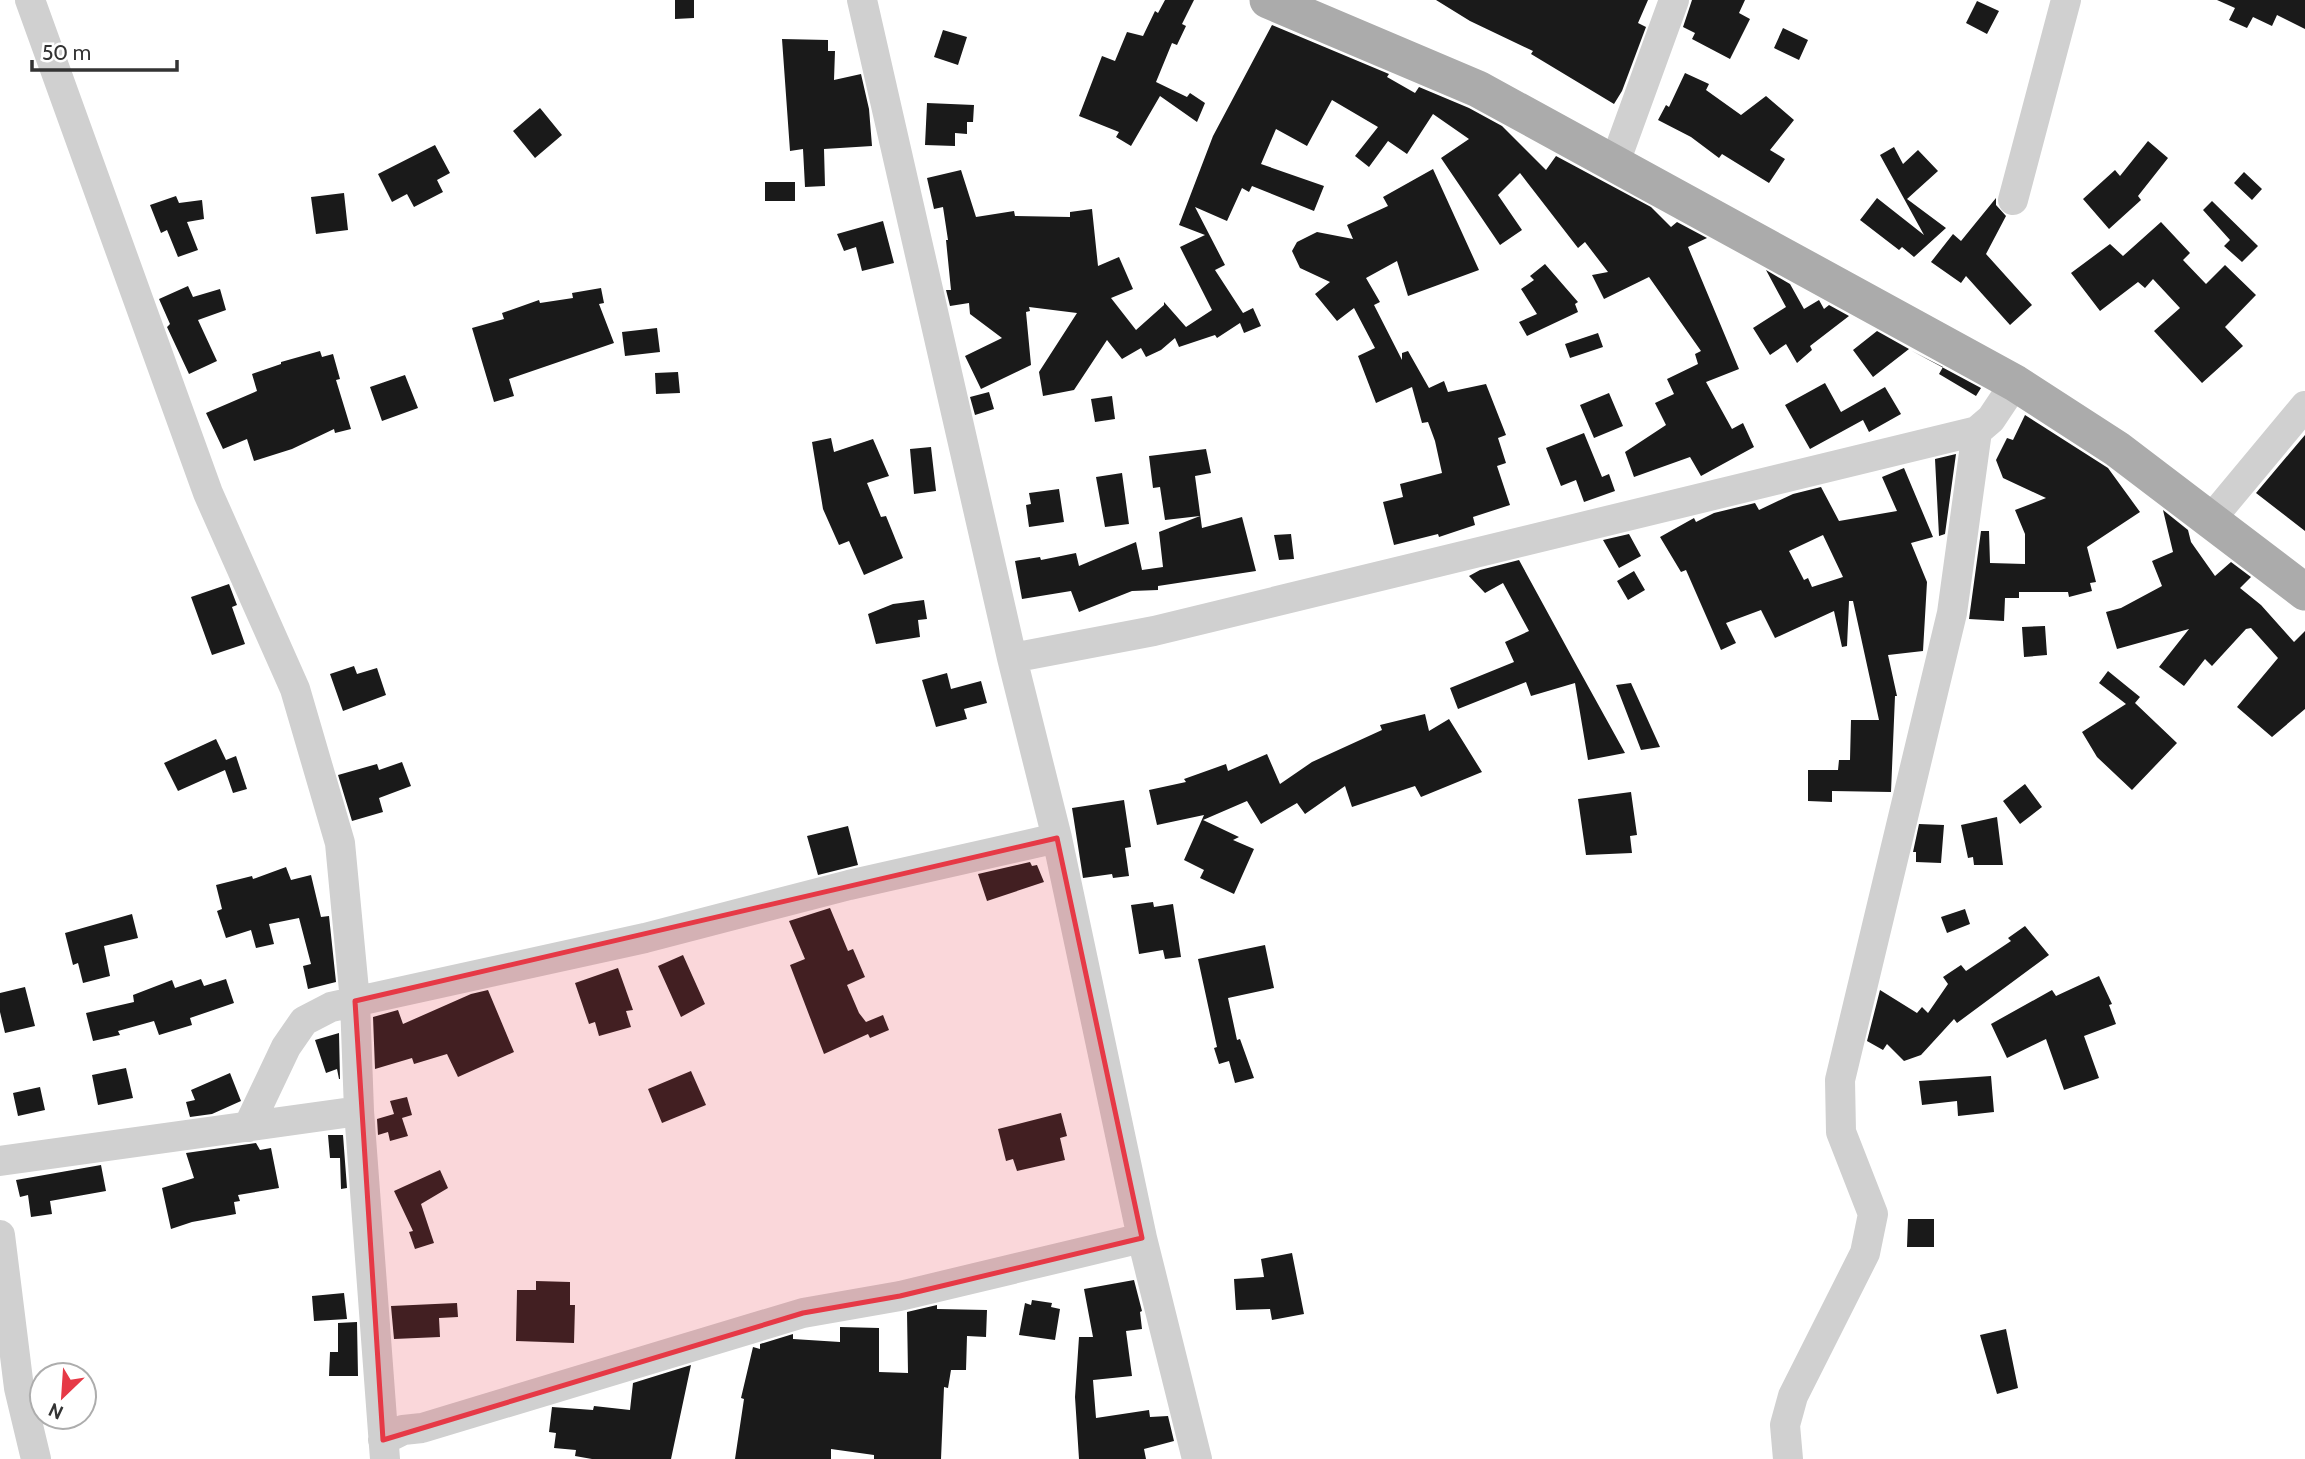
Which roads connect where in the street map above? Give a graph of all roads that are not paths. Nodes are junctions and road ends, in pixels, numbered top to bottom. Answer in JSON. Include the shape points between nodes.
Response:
{"nodes":[{"id":1,"x":30,"y":0,"type":"edge"},
{"id":2,"x":862,"y":0,"type":"edge"},
{"id":3,"x":1268,"y":0,"type":"edge"},
{"id":4,"x":1674,"y":0,"type":"edge"},
{"id":5,"x":2066,"y":0,"type":"edge"},
{"id":6,"x":1614,"y":165,"type":"junction"},
{"id":7,"x":2012,"y":200,"type":"dead end"},
{"id":8,"x":2015,"y":383,"type":"junction"},
{"id":9,"x":2305,"y":406,"type":"edge"},
{"id":10,"x":1977,"y":431,"type":"junction"},
{"id":11,"x":2211,"y":519,"type":"junction"},
{"id":12,"x":2305,"y":592,"type":"edge"},
{"id":13,"x":1012,"y":658,"type":"junction"},
{"id":14,"x":1056,"y":838,"type":"junction"},
{"id":15,"x":355,"y":1001,"type":"junction"},
{"id":16,"x":359,"y":1111,"type":"junction"},
{"id":17,"x":248,"y":1127,"type":"junction"},
{"id":18,"x":0,"y":1161,"type":"edge"},
{"id":19,"x":0,"y":1235,"type":"edge"},
{"id":20,"x":1142,"y":1238,"type":"junction"},
{"id":21,"x":384,"y":1450,"type":"edge"},
{"id":22,"x":36,"y":1459,"type":"edge"},
{"id":23,"x":1197,"y":1459,"type":"edge"},
{"id":24,"x":1788,"y":1459,"type":"edge"}],
"edges":[{"from":1,"to":15,"type":"street","via":[[208,494],[295,689],[340,843]]},
{"from":2,"to":13,"type":"street"},
{"from":3,"to":6,"type":"main road","via":[[1478,89]]},
{"from":4,"to":6,"type":"street"},
{"from":5,"to":7,"type":"street"},
{"from":6,"to":8,"type":"main road"},
{"from":8,"to":10,"type":"street","via":[[1991,419]]},
{"from":8,"to":11,"type":"main road","via":[[2117,449]]},
{"from":9,"to":11,"type":"street"},
{"from":10,"to":13,"type":"street","via":[[1154,631]]},
{"from":10,"to":24,"type":"street","via":[[1952,613],[1840,1080],[1841,1132],[1873,1214],[1865,1253],[1793,1396],[1786,1425]]},
{"from":11,"to":12,"type":"main road"},
{"from":13,"to":14,"type":"street"},
{"from":14,"to":15,"type":"street","via":[[645,938]]},
{"from":14,"to":20,"type":"street"},
{"from":15,"to":16,"type":"street"},
{"from":15,"to":17,"type":"street","via":[[304,1021],[286,1047]]},
{"from":16,"to":17,"type":"street"},
{"from":16,"to":21,"type":"street"},
{"from":17,"to":18,"type":"street"},
{"from":19,"to":22,"type":"street","via":[[19,1388]]},
{"from":20,"to":21,"type":"street","via":[[900,1296],[803,1312],[403,1430]]},
{"from":20,"to":23,"type":"street"}]}
